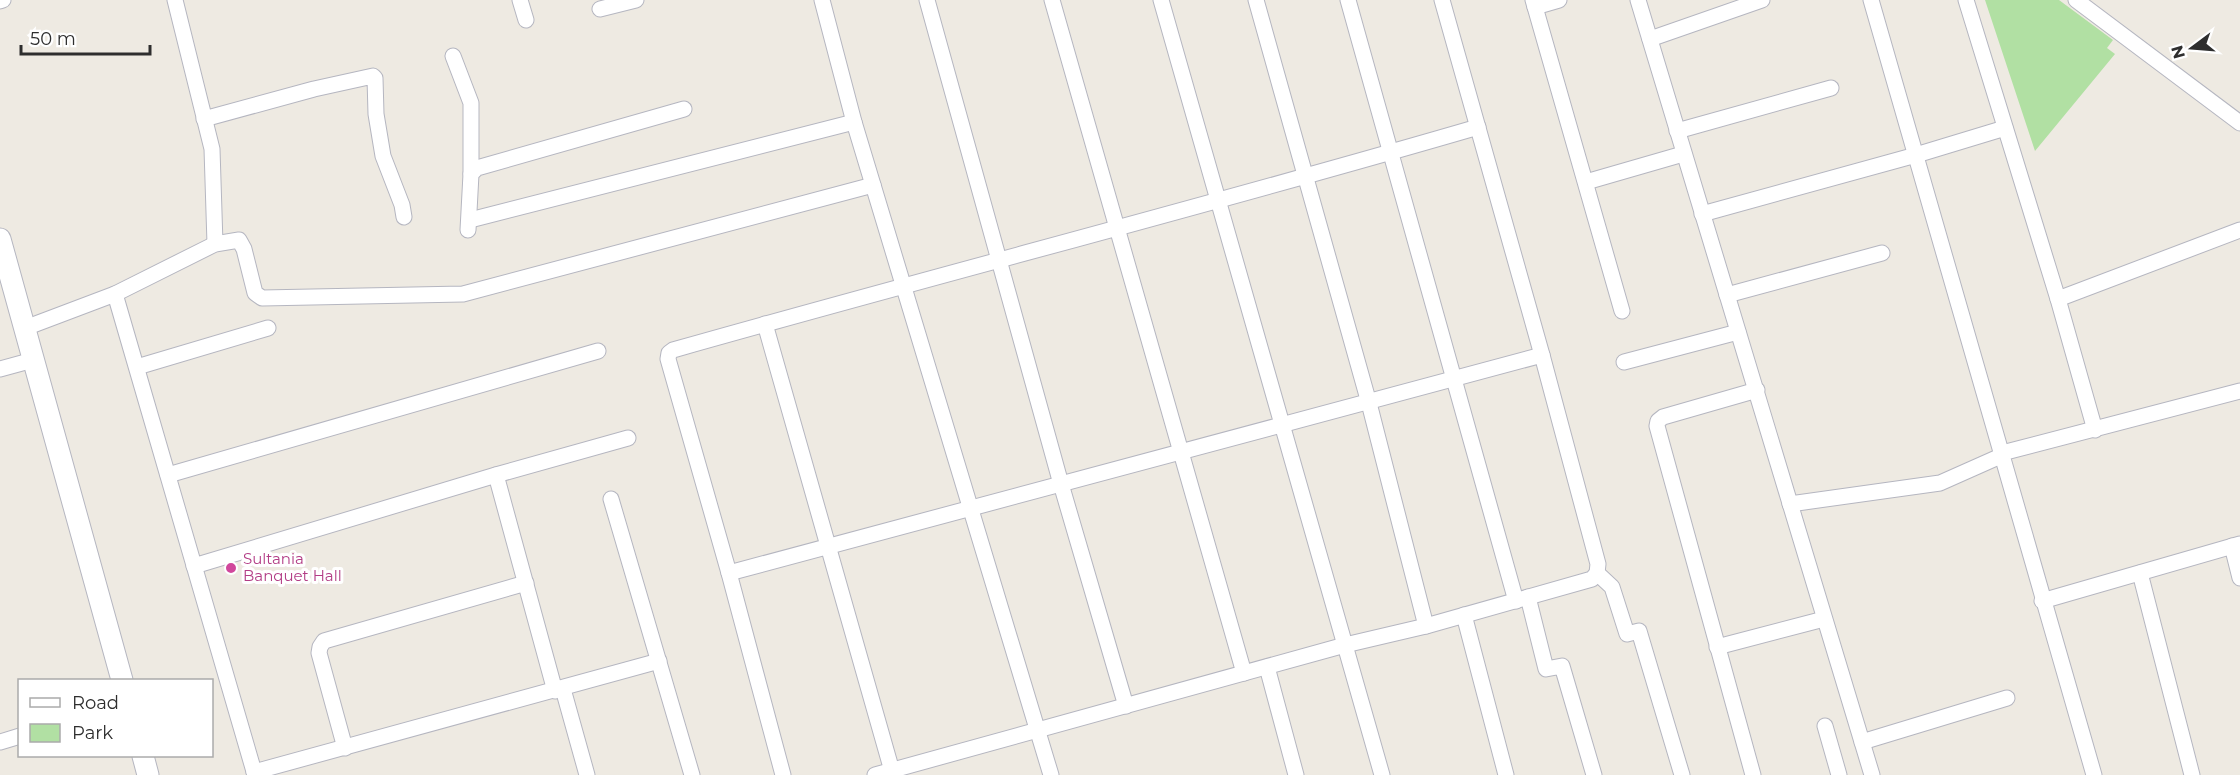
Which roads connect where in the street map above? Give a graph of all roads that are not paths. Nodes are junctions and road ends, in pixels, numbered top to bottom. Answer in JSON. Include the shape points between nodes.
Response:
{"nodes":[{"id":1,"x":175,"y":0,"type":"edge"},
{"id":2,"x":520,"y":0,"type":"edge"},
{"id":3,"x":636,"y":0,"type":"edge"},
{"id":4,"x":822,"y":0,"type":"edge"},
{"id":5,"x":927,"y":0,"type":"edge"},
{"id":6,"x":1052,"y":0,"type":"edge"},
{"id":7,"x":1161,"y":0,"type":"edge"},
{"id":8,"x":1256,"y":0,"type":"edge"},
{"id":9,"x":1347,"y":0,"type":"edge"},
{"id":10,"x":1442,"y":0,"type":"edge"},
{"id":11,"x":1559,"y":0,"type":"edge"},
{"id":12,"x":1638,"y":0,"type":"edge"},
{"id":13,"x":1762,"y":0,"type":"edge"},
{"id":14,"x":1871,"y":0,"type":"edge"},
{"id":15,"x":1966,"y":0,"type":"edge"},
{"id":16,"x":2076,"y":0,"type":"edge"},
{"id":17,"x":1534,"y":3,"type":"edge"},
{"id":18,"x":2095,"y":5,"type":"edge"},
{"id":19,"x":600,"y":9,"type":"dead end"},
{"id":20,"x":526,"y":20,"type":"dead end"},
{"id":21,"x":1650,"y":39,"type":"junction"},
{"id":22,"x":453,"y":56,"type":"dead end"},
{"id":23,"x":1831,"y":88,"type":"dead end"},
{"id":24,"x":684,"y":109,"type":"dead end"},
{"id":25,"x":204,"y":119,"type":"junction"},
{"id":26,"x":854,"y":122,"type":"junction"},
{"id":27,"x":2240,"y":123,"type":"edge"},
{"id":28,"x":1478,"y":127,"type":"junction"},
{"id":29,"x":2005,"y":128,"type":"junction"},
{"id":30,"x":1677,"y":131,"type":"junction"},
{"id":31,"x":1390,"y":153,"type":"junction"},
{"id":32,"x":1683,"y":154,"type":"junction"},
{"id":33,"x":1916,"y":155,"type":"junction"},
{"id":34,"x":471,"y":174,"type":"junction"},
{"id":35,"x":1305,"y":176,"type":"junction"},
{"id":36,"x":1586,"y":182,"type":"junction"},
{"id":37,"x":873,"y":185,"type":"junction"},
{"id":38,"x":1218,"y":201,"type":"junction"},
{"id":39,"x":1702,"y":214,"type":"junction"},
{"id":40,"x":404,"y":217,"type":"dead end"},
{"id":41,"x":1118,"y":228,"type":"junction"},
{"id":42,"x":2240,"y":230,"type":"edge"},
{"id":43,"x":0,"y":239,"type":"edge"},
{"id":44,"x":215,"y":244,"type":"junction"},
{"id":45,"x":1882,"y":253,"type":"dead end"},
{"id":46,"x":998,"y":260,"type":"junction"},
{"id":47,"x":903,"y":285,"type":"junction"},
{"id":48,"x":116,"y":294,"type":"junction"},
{"id":49,"x":1727,"y":295,"type":"junction"},
{"id":50,"x":2058,"y":299,"type":"junction"},
{"id":51,"x":1622,"y":311,"type":"dead end"},
{"id":52,"x":765,"y":324,"type":"junction"},
{"id":53,"x":25,"y":328,"type":"junction"},
{"id":54,"x":268,"y":328,"type":"dead end"},
{"id":55,"x":1738,"y":332,"type":"junction"},
{"id":56,"x":598,"y":351,"type":"dead end"},
{"id":57,"x":1542,"y":355,"type":"junction"},
{"id":58,"x":33,"y":360,"type":"junction"},
{"id":59,"x":1624,"y":362,"type":"dead end"},
{"id":60,"x":136,"y":367,"type":"junction"},
{"id":61,"x":0,"y":369,"type":"edge"},
{"id":62,"x":1453,"y":380,"type":"junction"},
{"id":63,"x":1757,"y":390,"type":"junction"},
{"id":64,"x":2240,"y":391,"type":"edge"},
{"id":65,"x":1369,"y":403,"type":"junction"},
{"id":66,"x":1281,"y":426,"type":"junction"},
{"id":67,"x":2095,"y":430,"type":"junction"},
{"id":68,"x":628,"y":438,"type":"dead end"},
{"id":69,"x":1180,"y":453,"type":"junction"},
{"id":70,"x":2002,"y":454,"type":"junction"},
{"id":71,"x":168,"y":475,"type":"junction"},
{"id":72,"x":496,"y":475,"type":"junction"},
{"id":73,"x":1061,"y":484,"type":"junction"},
{"id":74,"x":611,"y":499,"type":"dead end"},
{"id":75,"x":1790,"y":504,"type":"junction"},
{"id":76,"x":971,"y":508,"type":"junction"},
{"id":77,"x":2236,"y":545,"type":"edge"},
{"id":78,"x":828,"y":547,"type":"junction"},
{"id":79,"x":194,"y":566,"type":"junction"},
{"id":80,"x":729,"y":573,"type":"junction"},
{"id":81,"x":1598,"y":573,"type":"junction"},
{"id":82,"x":2140,"y":573,"type":"junction"},
{"id":83,"x":2240,"y":578,"type":"edge"},
{"id":84,"x":526,"y":583,"type":"junction"},
{"id":85,"x":1522,"y":599,"type":"junction"},
{"id":86,"x":2042,"y":601,"type":"junction"},
{"id":87,"x":1464,"y":615,"type":"junction"},
{"id":88,"x":1824,"y":619,"type":"junction"},
{"id":89,"x":1426,"y":626,"type":"junction"},
{"id":90,"x":1345,"y":645,"type":"junction"},
{"id":91,"x":1717,"y":647,"type":"junction"},
{"id":92,"x":659,"y":661,"type":"junction"},
{"id":93,"x":1267,"y":667,"type":"junction"},
{"id":94,"x":1244,"y":673,"type":"junction"},
{"id":95,"x":121,"y":679,"type":"edge"},
{"id":96,"x":559,"y":690,"type":"junction"},
{"id":97,"x":2007,"y":698,"type":"dead end"},
{"id":98,"x":1125,"y":706,"type":"junction"},
{"id":99,"x":1825,"y":726,"type":"dead end"},
{"id":100,"x":1036,"y":730,"type":"junction"},
{"id":101,"x":18,"y":737,"type":"edge"},
{"id":102,"x":0,"y":742,"type":"edge"},
{"id":103,"x":1862,"y":742,"type":"junction"},
{"id":104,"x":345,"y":748,"type":"junction"},
{"id":105,"x":143,"y":757,"type":"edge"},
{"id":106,"x":895,"y":772,"type":"edge"},
{"id":107,"x":255,"y":773,"type":"edge"},
{"id":108,"x":148,"y":775,"type":"edge"},
{"id":109,"x":587,"y":775,"type":"edge"},
{"id":110,"x":692,"y":775,"type":"edge"},
{"id":111,"x":783,"y":775,"type":"edge"},
{"id":112,"x":875,"y":775,"type":"edge"},
{"id":113,"x":1051,"y":775,"type":"edge"},
{"id":114,"x":1296,"y":775,"type":"edge"},
{"id":115,"x":1382,"y":775,"type":"edge"},
{"id":116,"x":1506,"y":775,"type":"edge"},
{"id":117,"x":1594,"y":775,"type":"edge"},
{"id":118,"x":1682,"y":775,"type":"edge"},
{"id":119,"x":1753,"y":775,"type":"edge"},
{"id":120,"x":1839,"y":775,"type":"edge"},
{"id":121,"x":1872,"y":775,"type":"edge"},
{"id":122,"x":2094,"y":775,"type":"edge"},
{"id":123,"x":2192,"y":775,"type":"edge"}],
"edges":[{"from":1,"to":25,"type":"street"},
{"from":2,"to":20,"type":"street"},
{"from":3,"to":19,"type":"street"},
{"from":4,"to":26,"type":"street"},
{"from":5,"to":46,"type":"street"},
{"from":6,"to":41,"type":"street"},
{"from":7,"to":38,"type":"street"},
{"from":8,"to":35,"type":"street"},
{"from":9,"to":31,"type":"street"},
{"from":10,"to":28,"type":"street"},
{"from":11,"to":17,"type":"street"},
{"from":12,"to":21,"type":"street"},
{"from":13,"to":21,"type":"street"},
{"from":14,"to":33,"type":"street"},
{"from":15,"to":29,"type":"street"},
{"from":16,"to":18,"type":"street"},
{"from":17,"to":36,"type":"street"},
{"from":18,"to":27,"type":"street"},
{"from":21,"to":30,"type":"street"},
{"from":22,"to":34,"type":"street","via":[[471,103]]},
{"from":23,"to":30,"type":"street"},
{"from":24,"to":34,"type":"street","via":[[477,168]]},
{"from":25,"to":40,"type":"street","via":[[373,76],[383,156]]},
{"from":25,"to":44,"type":"street","via":[[212,149]]},
{"from":26,"to":34,"type":"street","via":[[469,225]]},
{"from":26,"to":37,"type":"street"},
{"from":28,"to":31,"type":"street"},
{"from":28,"to":57,"type":"street"},
{"from":29,"to":33,"type":"street"},
{"from":29,"to":50,"type":"street"},
{"from":30,"to":32,"type":"street"},
{"from":31,"to":35,"type":"street"},
{"from":31,"to":62,"type":"street"},
{"from":32,"to":36,"type":"street"},
{"from":32,"to":39,"type":"street"},
{"from":33,"to":39,"type":"street"},
{"from":33,"to":70,"type":"street"},
{"from":35,"to":38,"type":"street"},
{"from":35,"to":65,"type":"street"},
{"from":36,"to":51,"type":"street"},
{"from":37,"to":44,"type":"street","via":[[463,294],[262,298],[255,293],[239,240]]},
{"from":37,"to":47,"type":"street"},
{"from":38,"to":41,"type":"street"},
{"from":38,"to":66,"type":"street"},
{"from":39,"to":49,"type":"street"},
{"from":41,"to":46,"type":"street"},
{"from":41,"to":69,"type":"street"},
{"from":42,"to":50,"type":"street"},
{"from":43,"to":53,"type":"street"},
{"from":44,"to":48,"type":"street"},
{"from":45,"to":49,"type":"street"},
{"from":46,"to":47,"type":"street"},
{"from":46,"to":73,"type":"street"},
{"from":47,"to":52,"type":"street"},
{"from":47,"to":76,"type":"street"},
{"from":48,"to":53,"type":"street"},
{"from":48,"to":60,"type":"street"},
{"from":49,"to":55,"type":"street"},
{"from":50,"to":67,"type":"street"},
{"from":52,"to":78,"type":"street"},
{"from":52,"to":80,"type":"street","via":[[673,350],[668,359]]},
{"from":53,"to":58,"type":"street"},
{"from":54,"to":60,"type":"street"},
{"from":55,"to":59,"type":"street"},
{"from":55,"to":63,"type":"street"},
{"from":56,"to":71,"type":"street"},
{"from":57,"to":62,"type":"street"},
{"from":57,"to":81,"type":"street"},
{"from":58,"to":61,"type":"street"},
{"from":58,"to":95,"type":"street"},
{"from":60,"to":71,"type":"street"},
{"from":62,"to":65,"type":"street"},
{"from":62,"to":85,"type":"street"},
{"from":63,"to":75,"type":"street"},
{"from":63,"to":91,"type":"street","via":[[1663,417],[1657,426]]},
{"from":64,"to":67,"type":"street"},
{"from":65,"to":66,"type":"street"},
{"from":65,"to":89,"type":"street"},
{"from":66,"to":69,"type":"street"},
{"from":66,"to":90,"type":"street"},
{"from":67,"to":70,"type":"street"},
{"from":68,"to":72,"type":"street"},
{"from":69,"to":73,"type":"street"},
{"from":69,"to":94,"type":"street"},
{"from":70,"to":75,"type":"street","via":[[1940,483]]},
{"from":70,"to":86,"type":"street"},
{"from":71,"to":79,"type":"street"},
{"from":72,"to":79,"type":"street"},
{"from":72,"to":84,"type":"street"},
{"from":73,"to":76,"type":"street"},
{"from":73,"to":98,"type":"street"},
{"from":74,"to":92,"type":"street"},
{"from":75,"to":88,"type":"street"},
{"from":76,"to":78,"type":"street"},
{"from":76,"to":100,"type":"street"},
{"from":77,"to":82,"type":"street"},
{"from":77,"to":83,"type":"street"},
{"from":78,"to":80,"type":"street"},
{"from":78,"to":106,"type":"street"},
{"from":79,"to":107,"type":"street"},
{"from":80,"to":111,"type":"street"},
{"from":81,"to":85,"type":"street","via":[[1592,579]]},
{"from":81,"to":118,"type":"street","via":[[1612,587],[1627,634],[1639,631]]},
{"from":82,"to":86,"type":"street"},
{"from":82,"to":123,"type":"street"},
{"from":84,"to":96,"type":"street"},
{"from":84,"to":104,"type":"street","via":[[324,641],[319,653]]},
{"from":85,"to":87,"type":"street"},
{"from":85,"to":117,"type":"street","via":[[1546,669],[1562,666]]},
{"from":86,"to":122,"type":"street"},
{"from":87,"to":89,"type":"street"},
{"from":87,"to":116,"type":"street"},
{"from":88,"to":91,"type":"street"},
{"from":88,"to":103,"type":"street"},
{"from":89,"to":90,"type":"street"},
{"from":90,"to":93,"type":"street"},
{"from":90,"to":115,"type":"street"},
{"from":91,"to":119,"type":"street"},
{"from":92,"to":96,"type":"street"},
{"from":92,"to":110,"type":"street"},
{"from":93,"to":94,"type":"street"},
{"from":93,"to":114,"type":"street"},
{"from":94,"to":98,"type":"street"},
{"from":96,"to":104,"type":"street"},
{"from":96,"to":109,"type":"street"},
{"from":97,"to":103,"type":"street"},
{"from":98,"to":100,"type":"street"},
{"from":99,"to":120,"type":"street"},
{"from":100,"to":106,"type":"street"},
{"from":100,"to":113,"type":"street"},
{"from":101,"to":102,"type":"street"},
{"from":103,"to":121,"type":"street"},
{"from":104,"to":107,"type":"street"},
{"from":105,"to":108,"type":"street"},
{"from":106,"to":112,"type":"street"}]}
